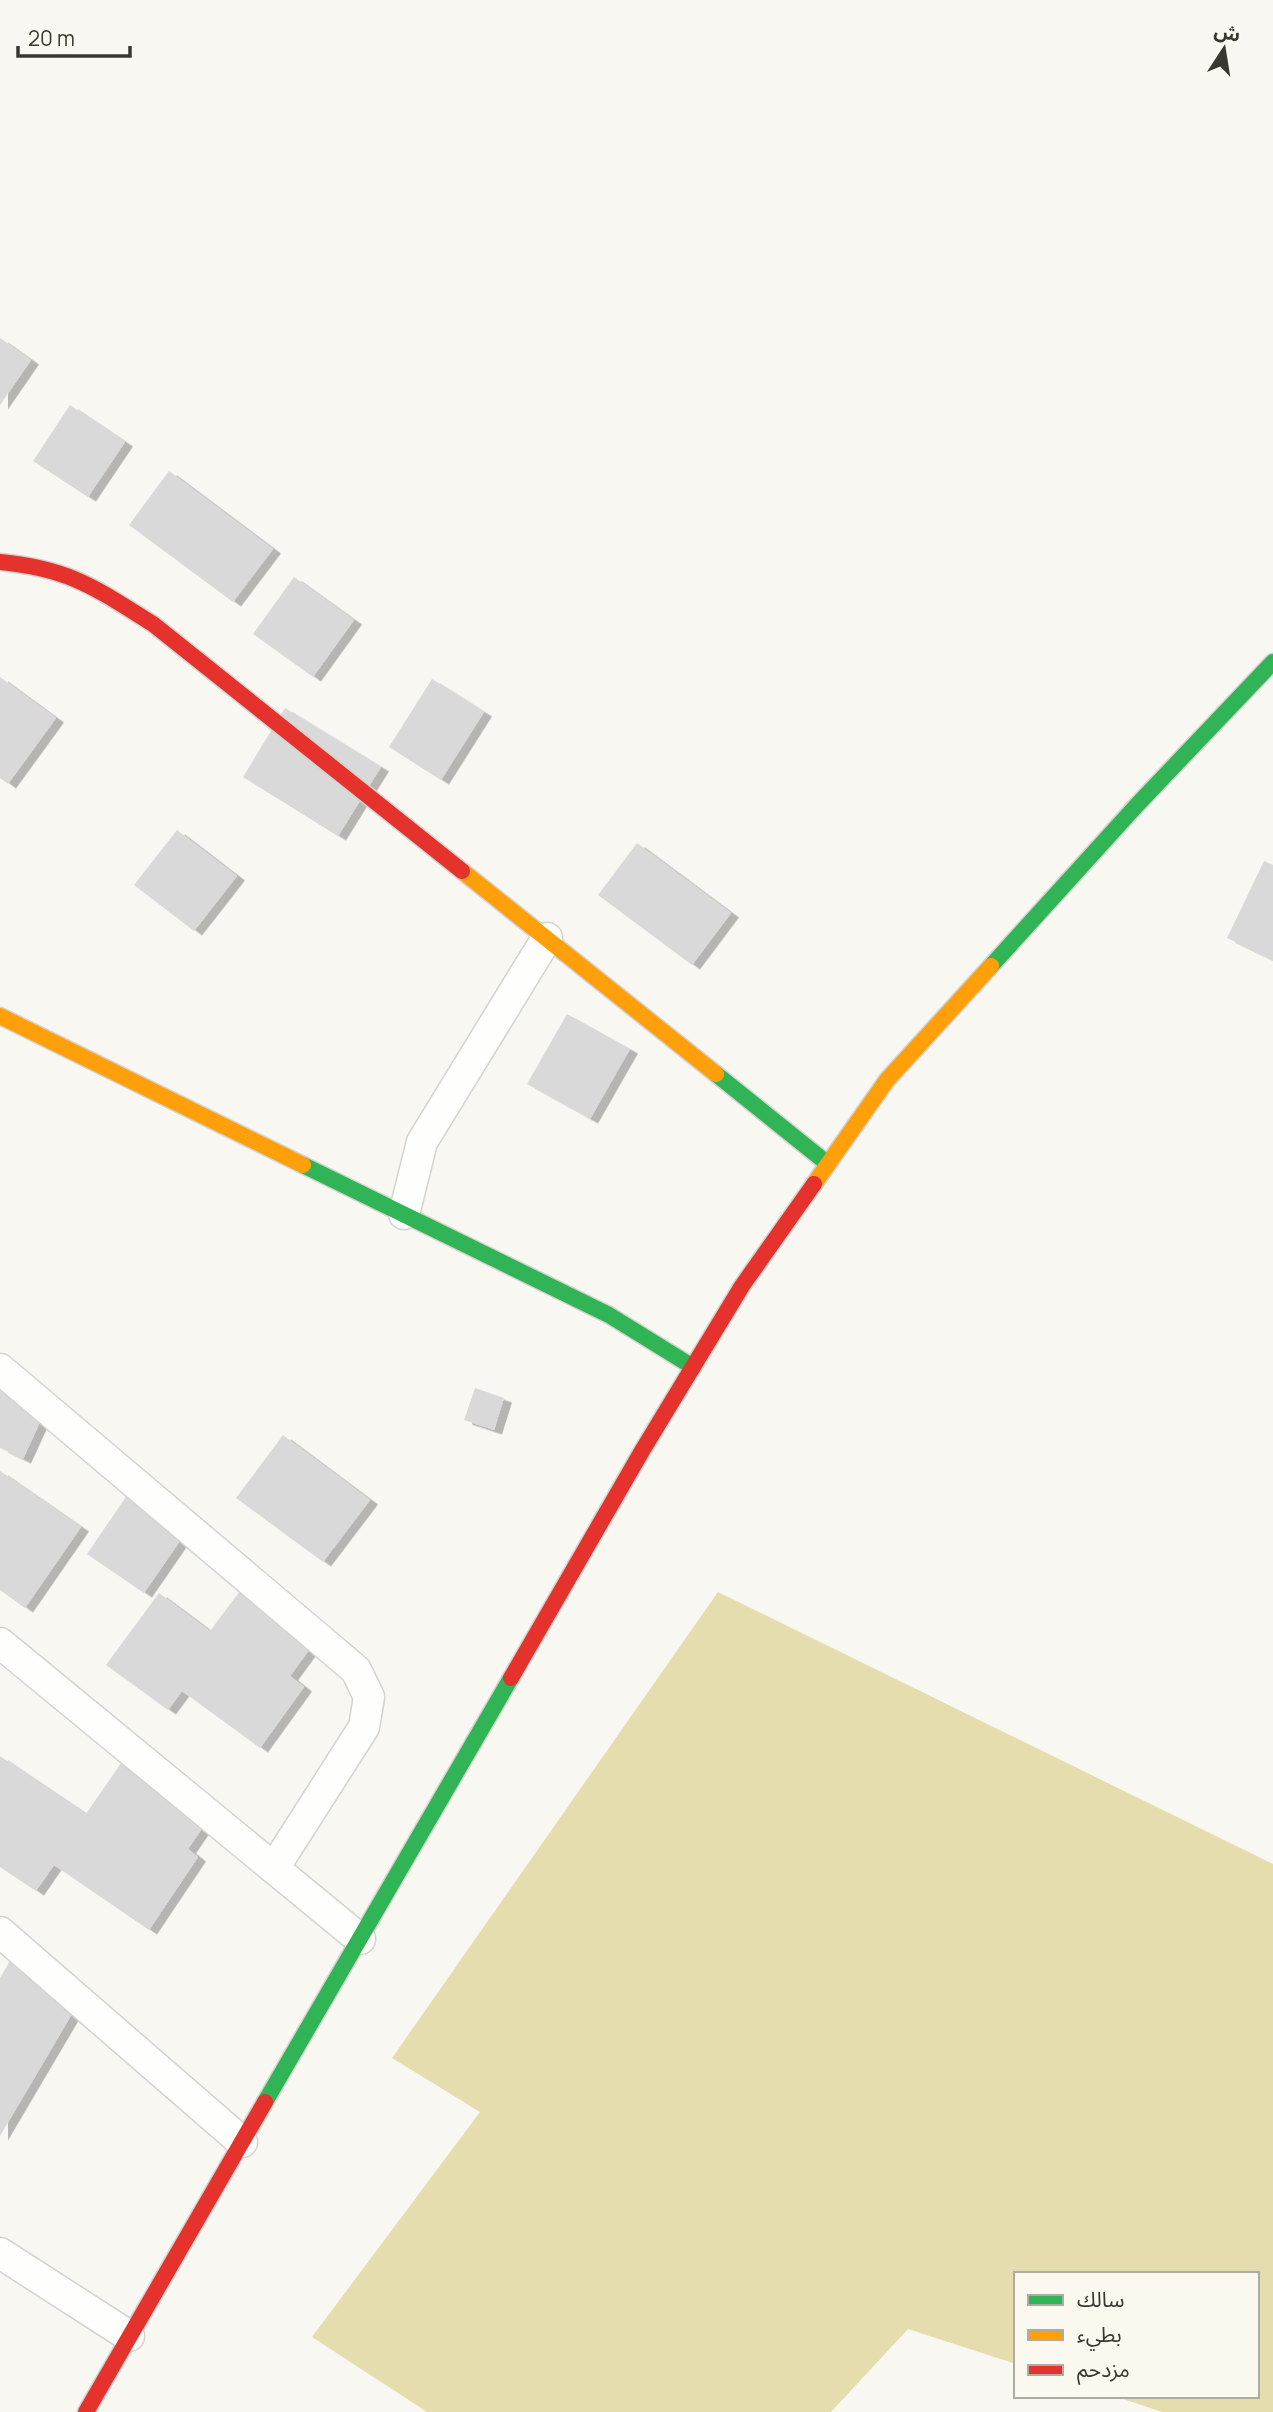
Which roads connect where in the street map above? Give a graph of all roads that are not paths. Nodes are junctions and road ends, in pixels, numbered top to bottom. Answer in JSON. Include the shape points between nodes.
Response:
{"nodes":[{"id":1,"x":0,"y":562,"type":"edge"},
{"id":2,"x":1273,"y":662,"type":"edge"},
{"id":3,"x":547,"y":938,"type":"junction"},
{"id":4,"x":0,"y":1016,"type":"edge"},
{"id":5,"x":828,"y":1164,"type":"junction"},
{"id":6,"x":404,"y":1214,"type":"junction"},
{"id":7,"x":693,"y":1367,"type":"junction"},
{"id":8,"x":0,"y":1369,"type":"edge"},
{"id":9,"x":0,"y":1643,"type":"edge"},
{"id":10,"x":274,"y":1868,"type":"junction"},
{"id":11,"x":0,"y":1932,"type":"edge"},
{"id":12,"x":360,"y":1939,"type":"junction"},
{"id":13,"x":242,"y":2142,"type":"junction"},
{"id":14,"x":0,"y":2253,"type":"edge"},
{"id":15,"x":129,"y":2336,"type":"junction"},
{"id":16,"x":86,"y":2412,"type":"edge"}],
"edges":[{"from":1,"to":3,"type":"main road","via":[[67,574],[153,624]]},
{"from":2,"to":5,"type":"main road","via":[[887,1080]]},
{"from":3,"to":5,"type":"main road"},
{"from":3,"to":6,"type":"street","via":[[422,1142]]},
{"from":4,"to":6,"type":"main road"},
{"from":5,"to":7,"type":"main road","via":[[742,1286]]},
{"from":6,"to":7,"type":"main road","via":[[609,1315]]},
{"from":7,"to":12,"type":"main road"},
{"from":8,"to":10,"type":"street","via":[[356,1670],[369,1697],[363,1727]]},
{"from":9,"to":10,"type":"street"},
{"from":10,"to":12,"type":"street"},
{"from":11,"to":13,"type":"street"},
{"from":12,"to":13,"type":"main road"},
{"from":13,"to":15,"type":"main road"},
{"from":14,"to":15,"type":"street"},
{"from":15,"to":16,"type":"main road"}]}
